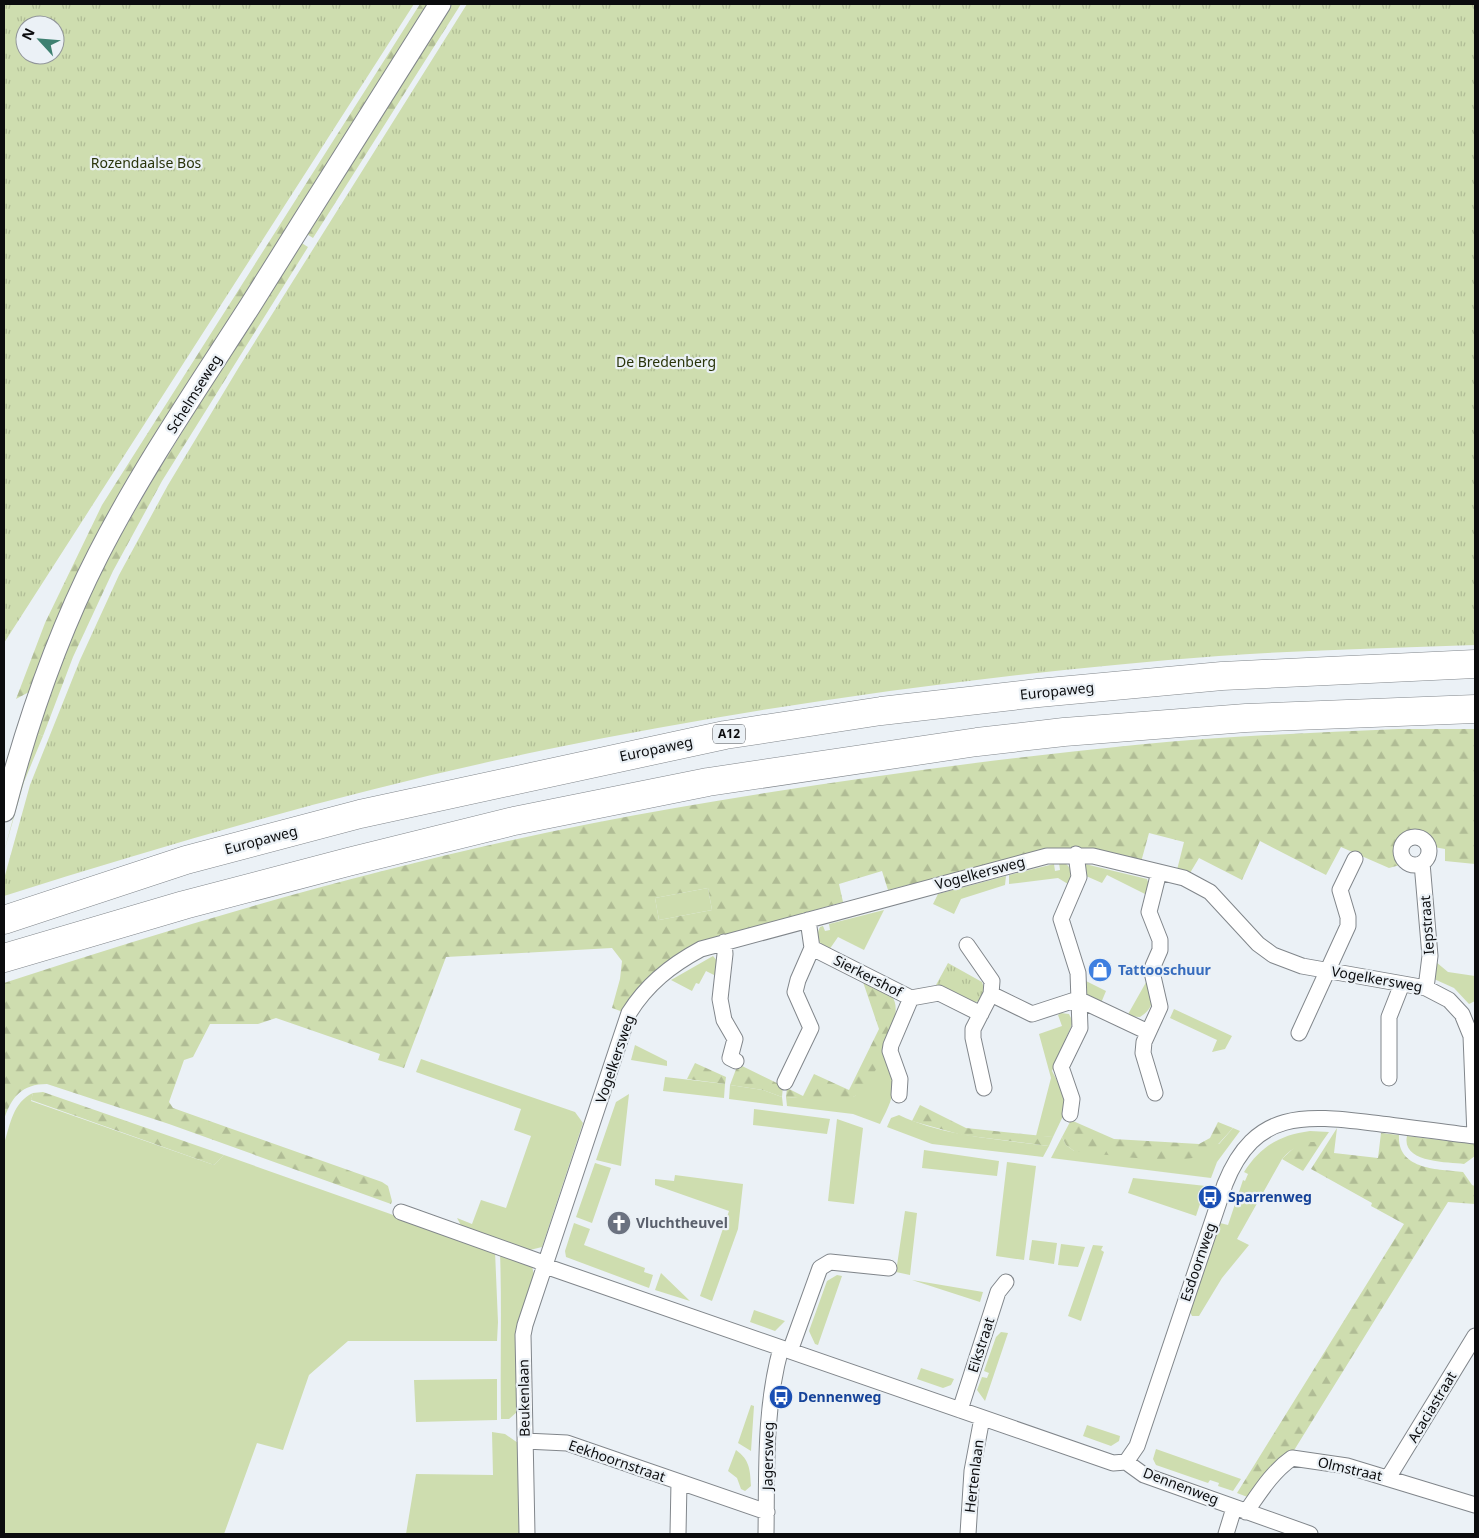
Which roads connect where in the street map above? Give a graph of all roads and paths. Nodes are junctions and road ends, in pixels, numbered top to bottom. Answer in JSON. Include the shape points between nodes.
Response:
{"nodes":[{"id":1,"x":440,"y":4,"type":"edge"},
{"id":2,"x":1475,"y":664,"type":"edge"},
{"id":3,"x":1475,"y":709,"type":"edge"},
{"id":4,"x":4,"y":812,"type":"edge"},
{"id":5,"x":1076,"y":854,"type":"junction"},
{"id":6,"x":1355,"y":859,"type":"dead end"},
{"id":7,"x":1422,"y":863,"type":"dead end"},
{"id":8,"x":1159,"y":872,"type":"junction"},
{"id":9,"x":4,"y":920,"type":"edge"},
{"id":10,"x":808,"y":920,"type":"junction"},
{"id":11,"x":724,"y":942,"type":"junction"},
{"id":12,"x":967,"y":945,"type":"dead end"},
{"id":13,"x":812,"y":948,"type":"junction"},
{"id":14,"x":4,"y":958,"type":"edge"},
{"id":15,"x":1328,"y":970,"type":"junction"},
{"id":16,"x":1402,"y":984,"type":"junction"},
{"id":17,"x":1426,"y":988,"type":"junction"},
{"id":18,"x":991,"y":994,"type":"junction"},
{"id":19,"x":911,"y":998,"type":"junction"},
{"id":20,"x":1078,"y":999,"type":"junction"},
{"id":21,"x":981,"y":1014,"type":"junction"},
{"id":22,"x":1148,"y":1032,"type":"junction"},
{"id":23,"x":1299,"y":1033,"type":"dead end"},
{"id":24,"x":736,"y":1061,"type":"dead end"},
{"id":25,"x":1389,"y":1078,"type":"dead end"},
{"id":26,"x":785,"y":1082,"type":"dead end"},
{"id":27,"x":984,"y":1088,"type":"dead end"},
{"id":28,"x":1155,"y":1092,"type":"dead end"},
{"id":29,"x":899,"y":1095,"type":"dead end"},
{"id":30,"x":1070,"y":1114,"type":"dead end"},
{"id":31,"x":1475,"y":1136,"type":"edge"},
{"id":32,"x":401,"y":1212,"type":"dead end"},
{"id":33,"x":545,"y":1266,"type":"junction"},
{"id":34,"x":889,"y":1268,"type":"dead end"},
{"id":35,"x":1006,"y":1282,"type":"dead end"},
{"id":36,"x":1475,"y":1336,"type":"edge"},
{"id":37,"x":786,"y":1350,"type":"junction"},
{"id":38,"x":960,"y":1410,"type":"junction"},
{"id":39,"x":982,"y":1418,"type":"junction"},
{"id":40,"x":525,"y":1442,"type":"junction"},
{"id":41,"x":1126,"y":1462,"type":"junction"},
{"id":42,"x":1388,"y":1478,"type":"junction"},
{"id":43,"x":679,"y":1482,"type":"junction"},
{"id":44,"x":1475,"y":1505,"type":"edge"},
{"id":45,"x":1240,"y":1510,"type":"junction"},
{"id":46,"x":767,"y":1512,"type":"junction"},
{"id":47,"x":527,"y":1534,"type":"edge"},
{"id":48,"x":678,"y":1534,"type":"edge"},
{"id":49,"x":766,"y":1534,"type":"edge"},
{"id":50,"x":968,"y":1534,"type":"edge"},
{"id":51,"x":1226,"y":1534,"type":"edge"},
{"id":52,"x":1310,"y":1534,"type":"edge"}],
"edges":[{"from":1,"to":4,"type":"main road","name":"Schelmseweg","via":[[178,420],[98,555],[45,677]]},
{"from":2,"to":9,"type":"highway","name":"Europaweg","number":"A12","via":[[1222,676],[1038,693],[725,735],[360,814],[186,860]]},
{"from":3,"to":14,"type":"highway","via":[[1246,718],[1064,732],[708,782],[514,821],[348,862]]},
{"from":5,"to":8,"type":"street","name":"Vogelkersweg"},
{"from":5,"to":10,"type":"street","name":"Vogelkersweg","via":[[1047,856]]},
{"from":5,"to":20,"type":"street","via":[[1079,877],[1061,919],[1078,973]]},
{"from":6,"to":15,"type":"street","via":[[1340,890],[1348,926]]},
{"from":7,"to":17,"type":"street","name":"Iepstraat","via":[[1430,956]]},
{"from":8,"to":15,"type":"street","name":"Vogelkersweg","via":[[1184,878],[1210,892],[1258,944],[1273,955],[1302,966]]},
{"from":8,"to":22,"type":"street","via":[[1149,912],[1160,940],[1152,972],[1160,1007]]},
{"from":10,"to":11,"type":"street","name":"Vogelkersweg"},
{"from":10,"to":13,"type":"street"},
{"from":11,"to":24,"type":"street","via":[[720,999],[724,1020],[735,1040],[730,1058]]},
{"from":11,"to":33,"type":"street","name":"Vogelkersweg","via":[[685,958],[662,974],[641,994],[629,1012]]},
{"from":12,"to":18,"type":"street","via":[[992,980]]},
{"from":13,"to":19,"type":"street","name":"Sierkershof"},
{"from":13,"to":26,"type":"street","via":[[795,992],[811,1028]]},
{"from":15,"to":16,"type":"street","name":"Vogelkersweg"},
{"from":15,"to":23,"type":"street"},
{"from":16,"to":17,"type":"street","name":"Vogelkersweg"},
{"from":16,"to":25,"type":"street","via":[[1389,1017]]},
{"from":17,"to":31,"type":"street","name":"Vogelkersweg","via":[[1449,1000],[1468,1026]]},
{"from":18,"to":20,"type":"street","via":[[1032,1014]]},
{"from":18,"to":21,"type":"street"},
{"from":19,"to":21,"type":"street","via":[[939,993]]},
{"from":19,"to":29,"type":"street","name":"Sierkershof","via":[[890,1045],[900,1079]]},
{"from":20,"to":22,"type":"street"},
{"from":20,"to":30,"type":"street","via":[[1080,1028],[1060,1067],[1072,1099]]},
{"from":21,"to":27,"type":"street","via":[[972,1038]]},
{"from":22,"to":28,"type":"street","via":[[1143,1053]]},
{"from":31,"to":41,"type":"street","name":"Esdoornweg","via":[[1325,1117],[1288,1121],[1250,1141],[1225,1184],[1137,1446]]},
{"from":32,"to":33,"type":"street","name":"Dennenweg"},
{"from":33,"to":37,"type":"street","name":"Dennenweg"},
{"from":33,"to":40,"type":"street","name":"Beukenlaan","via":[[523,1334]]},
{"from":34,"to":37,"type":"street","name":"Jagersweg","via":[[830,1262],[820,1268]]},
{"from":35,"to":38,"type":"street","name":"Eikstraat","via":[[998,1292]]},
{"from":36,"to":42,"type":"street","name":"Acaciastraat"},
{"from":37,"to":38,"type":"street","name":"Dennenweg"},
{"from":37,"to":46,"type":"street","name":"Jagersweg","via":[[773,1375],[768,1426]]},
{"from":38,"to":39,"type":"street","name":"Dennenweg"},
{"from":39,"to":41,"type":"street","name":"Dennenweg","via":[[1112,1463]]},
{"from":39,"to":50,"type":"street","name":"Hertenlaan","via":[[972,1471]]},
{"from":40,"to":43,"type":"street","name":"Eekhoornstraat","via":[[568,1443]]},
{"from":40,"to":47,"type":"street","name":"Beukenlaan"},
{"from":41,"to":45,"type":"street","name":"Dennenweg","via":[[1144,1474]]},
{"from":42,"to":44,"type":"street","name":"Olmstraat"},
{"from":42,"to":45,"type":"street","name":"Olmstraat","via":[[1347,1466],[1292,1458]]},
{"from":43,"to":46,"type":"street","name":"Eekhoornstraat"},
{"from":43,"to":48,"type":"street","name":"Eekhoornstraat"},
{"from":45,"to":51,"type":"street"},
{"from":45,"to":52,"type":"street","name":"Dennenweg"},
{"from":46,"to":49,"type":"street","name":"Jagersweg"}]}
